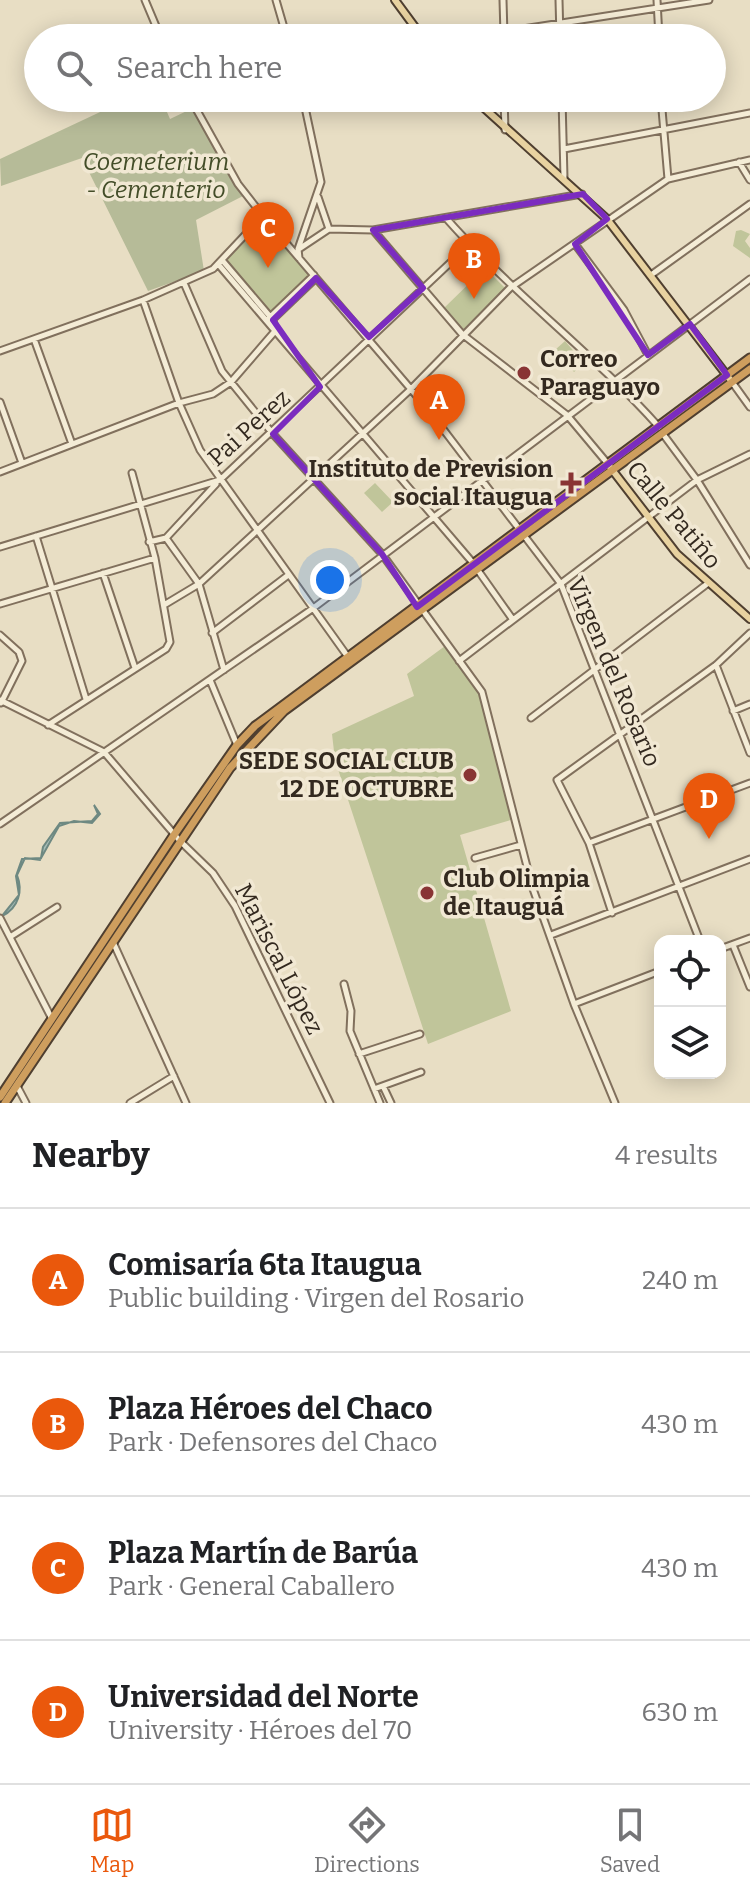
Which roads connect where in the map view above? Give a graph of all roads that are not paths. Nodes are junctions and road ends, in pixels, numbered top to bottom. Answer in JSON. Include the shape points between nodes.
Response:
{"nodes":[{"id":1,"x":145,"y":0,"type":"edge"},
{"id":2,"x":276,"y":0,"type":"edge"},
{"id":3,"x":395,"y":0,"type":"edge"},
{"id":4,"x":503,"y":0,"type":"edge"},
{"id":5,"x":559,"y":0,"type":"edge"},
{"id":6,"x":657,"y":0,"type":"edge"},
{"id":7,"x":709,"y":0,"type":"edge"},
{"id":8,"x":658,"y":9,"type":"junction"},
{"id":9,"x":155,"y":24,"type":"edge"},
{"id":10,"x":283,"y":24,"type":"edge"},
{"id":11,"x":413,"y":24,"type":"edge"},
{"id":12,"x":504,"y":24,"type":"edge"},
{"id":13,"x":560,"y":24,"type":"edge"},
{"id":14,"x":566,"y":24,"type":"edge"},
{"id":15,"x":659,"y":24,"type":"edge"},
{"id":16,"x":198,"y":112,"type":"edge"},
{"id":17,"x":306,"y":112,"type":"edge"},
{"id":18,"x":487,"y":112,"type":"edge"},
{"id":19,"x":504,"y":112,"type":"edge"},
{"id":20,"x":563,"y":112,"type":"edge"},
{"id":21,"x":661,"y":112,"type":"edge"},
{"id":22,"x":750,"y":113,"type":"edge"},
{"id":23,"x":505,"y":131,"type":"junction"},
{"id":24,"x":662,"y":131,"type":"junction"},
{"id":25,"x":564,"y":149,"type":"junction"},
{"id":26,"x":750,"y":160,"type":"edge"},
{"id":27,"x":739,"y":162,"type":"junction"},
{"id":28,"x":564,"y":178,"type":"junction"},
{"id":29,"x":668,"y":179,"type":"junction"},
{"id":30,"x":750,"y":180,"type":"edge"},
{"id":31,"x":583,"y":194,"type":"junction"},
{"id":32,"x":318,"y":196,"type":"junction"},
{"id":33,"x":750,"y":204,"type":"edge"},
{"id":34,"x":263,"y":216,"type":"junction"},
{"id":35,"x":446,"y":218,"type":"junction"},
{"id":36,"x":607,"y":219,"type":"junction"},
{"id":37,"x":329,"y":229,"type":"junction"},
{"id":38,"x":373,"y":230,"type":"junction"},
{"id":39,"x":575,"y":244,"type":"junction"},
{"id":40,"x":469,"y":245,"type":"junction"},
{"id":41,"x":298,"y":249,"type":"junction"},
{"id":42,"x":299,"y":259,"type":"junction"},
{"id":43,"x":220,"y":262,"type":"junction"},
{"id":44,"x":651,"y":275,"type":"junction"},
{"id":45,"x":315,"y":277,"type":"junction"},
{"id":46,"x":750,"y":279,"type":"edge"},
{"id":47,"x":184,"y":283,"type":"junction"},
{"id":48,"x":423,"y":288,"type":"junction"},
{"id":49,"x":510,"y":288,"type":"junction"},
{"id":50,"x":143,"y":300,"type":"junction"},
{"id":51,"x":270,"y":321,"type":"junction"},
{"id":52,"x":690,"y":324,"type":"junction"},
{"id":53,"x":276,"y":330,"type":"junction"},
{"id":54,"x":462,"y":334,"type":"junction"},
{"id":55,"x":369,"y":337,"type":"junction"},
{"id":56,"x":34,"y":339,"type":"junction"},
{"id":57,"x":0,"y":351,"type":"edge"},
{"id":58,"x":648,"y":355,"type":"junction"},
{"id":59,"x":750,"y":358,"type":"edge"},
{"id":60,"x":750,"y":369,"type":"edge"},
{"id":61,"x":729,"y":379,"type":"junction"},
{"id":62,"x":616,"y":380,"type":"junction"},
{"id":63,"x":231,"y":382,"type":"junction"},
{"id":64,"x":320,"y":387,"type":"junction"},
{"id":65,"x":411,"y":389,"type":"junction"},
{"id":66,"x":0,"y":402,"type":"edge"},
{"id":67,"x":179,"y":403,"type":"junction"},
{"id":68,"x":750,"y":407,"type":"edge"},
{"id":69,"x":567,"y":415,"type":"junction"},
{"id":70,"x":661,"y":431,"type":"junction"},
{"id":71,"x":273,"y":434,"type":"junction"},
{"id":72,"x":362,"y":434,"type":"junction"},
{"id":73,"x":72,"y":444,"type":"junction"},
{"id":74,"x":750,"y":454,"type":"edge"},
{"id":75,"x":22,"y":463,"type":"junction"},
{"id":76,"x":610,"y":467,"type":"junction"},
{"id":77,"x":0,"y":472,"type":"edge"},
{"id":78,"x":132,"y":473,"type":"dead end"},
{"id":79,"x":313,"y":478,"type":"junction"},
{"id":80,"x":483,"y":479,"type":"junction"},
{"id":81,"x":220,"y":480,"type":"junction"},
{"id":82,"x":697,"y":480,"type":"junction"},
{"id":83,"x":139,"y":505,"type":"junction"},
{"id":84,"x":434,"y":515,"type":"junction"},
{"id":85,"x":649,"y":519,"type":"junction"},
{"id":86,"x":256,"y":530,"type":"junction"},
{"id":87,"x":523,"y":531,"type":"junction"},
{"id":88,"x":36,"y":536,"type":"junction"},
{"id":89,"x":166,"y":538,"type":"junction"},
{"id":90,"x":149,"y":542,"type":"junction"},
{"id":91,"x":0,"y":547,"type":"edge"},
{"id":92,"x":382,"y":554,"type":"junction"},
{"id":93,"x":155,"y":558,"type":"junction"},
{"id":94,"x":749,"y":561,"type":"edge"},
{"id":95,"x":476,"y":566,"type":"junction"},
{"id":96,"x":103,"y":573,"type":"junction"},
{"id":97,"x":287,"y":576,"type":"junction"},
{"id":98,"x":199,"y":584,"type":"junction"},
{"id":99,"x":561,"y":584,"type":"junction"},
{"id":100,"x":707,"y":584,"type":"junction"},
{"id":101,"x":51,"y":587,"type":"junction"},
{"id":102,"x":0,"y":604,"type":"edge"},
{"id":103,"x":164,"y":605,"type":"junction"},
{"id":104,"x":312,"y":609,"type":"junction"},
{"id":105,"x":418,"y":609,"type":"junction"},
{"id":106,"x":750,"y":619,"type":"edge"},
{"id":107,"x":513,"y":620,"type":"junction"},
{"id":108,"x":212,"y":633,"type":"junction"},
{"id":109,"x":750,"y":633,"type":"edge"},
{"id":110,"x":0,"y":635,"type":"edge"},
{"id":111,"x":350,"y":658,"type":"junction"},
{"id":112,"x":459,"y":661,"type":"junction"},
{"id":113,"x":716,"y":665,"type":"junction"},
{"id":114,"x":135,"y":668,"type":"junction"},
{"id":115,"x":595,"y":669,"type":"junction"},
{"id":116,"x":224,"y":670,"type":"junction"},
{"id":117,"x":210,"y":680,"type":"junction"},
{"id":118,"x":86,"y":699,"type":"junction"},
{"id":119,"x":1,"y":702,"type":"edge"},
{"id":120,"x":750,"y":704,"type":"edge"},
{"id":121,"x":733,"y":711,"type":"junction"},
{"id":122,"x":531,"y":718,"type":"dead end"},
{"id":123,"x":48,"y":725,"type":"junction"},
{"id":124,"x":622,"y":735,"type":"junction"},
{"id":125,"x":237,"y":745,"type":"junction"},
{"id":126,"x":104,"y":752,"type":"junction"},
{"id":127,"x":750,"y":753,"type":"edge"},
{"id":128,"x":750,"y":783,"type":"edge"},
{"id":129,"x":656,"y":820,"type":"junction"},
{"id":130,"x":0,"y":824,"type":"edge"},
{"id":131,"x":177,"y":838,"type":"junction"},
{"id":132,"x":589,"y":843,"type":"junction"},
{"id":133,"x":521,"y":845,"type":"junction"},
{"id":134,"x":475,"y":858,"type":"dead end"},
{"id":135,"x":750,"y":859,"type":"edge"},
{"id":136,"x":680,"y":886,"type":"junction"},
{"id":137,"x":57,"y":907,"type":"dead end"},
{"id":138,"x":612,"y":913,"type":"junction"},
{"id":139,"x":0,"y":918,"type":"edge"},
{"id":140,"x":551,"y":935,"type":"junction"},
{"id":141,"x":698,"y":935,"type":"edge"},
{"id":142,"x":10,"y":937,"type":"junction"},
{"id":143,"x":750,"y":938,"type":"edge"},
{"id":144,"x":113,"y":942,"type":"junction"},
{"id":145,"x":733,"y":945,"type":"junction"},
{"id":146,"x":726,"y":947,"type":"edge"},
{"id":147,"x":654,"y":973,"type":"edge"},
{"id":148,"x":344,"y":984,"type":"dead end"},
{"id":149,"x":750,"y":987,"type":"edge"},
{"id":150,"x":574,"y":1004,"type":"junction"},
{"id":151,"x":52,"y":1019,"type":"junction"},
{"id":152,"x":420,"y":1034,"type":"dead end"},
{"id":153,"x":359,"y":1054,"type":"junction"},
{"id":154,"x":421,"y":1072,"type":"dead end"},
{"id":155,"x":174,"y":1076,"type":"junction"},
{"id":156,"x":17,"y":1085,"type":"junction"},
{"id":157,"x":383,"y":1085,"type":"junction"},
{"id":158,"x":374,"y":1089,"type":"junction"},
{"id":159,"x":0,"y":1097,"type":"edge"},
{"id":160,"x":5,"y":1103,"type":"edge"},
{"id":161,"x":26,"y":1103,"type":"edge"},
{"id":162,"x":130,"y":1103,"type":"edge"},
{"id":163,"x":186,"y":1103,"type":"edge"},
{"id":164,"x":330,"y":1103,"type":"edge"},
{"id":165,"x":380,"y":1103,"type":"edge"},
{"id":166,"x":391,"y":1103,"type":"edge"},
{"id":167,"x":615,"y":1103,"type":"edge"}],
"edges":[{"from":1,"to":9,"type":"street"},
{"from":2,"to":10,"type":"street"},
{"from":3,"to":11,"type":"main road"},
{"from":4,"to":12,"type":"street"},
{"from":5,"to":13,"type":"street"},
{"from":6,"to":8,"type":"street"},
{"from":7,"to":8,"type":"street"},
{"from":8,"to":14,"type":"street"},
{"from":8,"to":15,"type":"street"},
{"from":16,"to":34,"type":"street","name":"Virgen del Rosario","via":[[238,184]]},
{"from":17,"to":32,"type":"street","via":[[318,162]]},
{"from":18,"to":23,"type":"main road"},
{"from":19,"to":23,"type":"street"},
{"from":20,"to":25,"type":"street"},
{"from":21,"to":24,"type":"street"},
{"from":22,"to":24,"type":"street"},
{"from":23,"to":28,"type":"main road"},
{"from":24,"to":25,"type":"street"},
{"from":24,"to":29,"type":"street"},
{"from":25,"to":28,"type":"street"},
{"from":26,"to":27,"type":"street"},
{"from":27,"to":29,"type":"street"},
{"from":27,"to":30,"type":"street"},
{"from":28,"to":31,"type":"main road"},
{"from":29,"to":36,"type":"street"},
{"from":31,"to":35,"type":"street"},
{"from":31,"to":36,"type":"main road"},
{"from":32,"to":37,"type":"street"},
{"from":32,"to":41,"type":"street"},
{"from":33,"to":44,"type":"street"},
{"from":34,"to":42,"type":"street","name":"Virgen del Rosario"},
{"from":34,"to":43,"type":"street"},
{"from":35,"to":38,"type":"street"},
{"from":35,"to":40,"type":"street"},
{"from":36,"to":39,"type":"street"},
{"from":36,"to":44,"type":"main road"},
{"from":37,"to":38,"type":"street"},
{"from":37,"to":41,"type":"street"},
{"from":38,"to":48,"type":"street"},
{"from":39,"to":49,"type":"street"},
{"from":39,"to":58,"type":"street","via":[[624,310]]},
{"from":40,"to":48,"type":"street","name":"Pai Perez"},
{"from":40,"to":49,"type":"street"},
{"from":41,"to":42,"type":"street"},
{"from":42,"to":45,"type":"street","name":"Virgen del Rosario"},
{"from":43,"to":47,"type":"street"},
{"from":43,"to":51,"type":"street"},
{"from":44,"to":52,"type":"main road"},
{"from":45,"to":51,"type":"street"},
{"from":45,"to":55,"type":"street","name":"Virgen del Rosario"},
{"from":46,"to":52,"type":"street"},
{"from":47,"to":50,"type":"street"},
{"from":47,"to":63,"type":"street","via":[[213,355]]},
{"from":48,"to":54,"type":"street"},
{"from":48,"to":55,"type":"street","name":"Pai Perez"},
{"from":49,"to":54,"type":"street"},
{"from":49,"to":62,"type":"street"},
{"from":50,"to":56,"type":"street"},
{"from":50,"to":67,"type":"street"},
{"from":51,"to":53,"type":"street"},
{"from":52,"to":58,"type":"street"},
{"from":52,"to":61,"type":"main road"},
{"from":53,"to":63,"type":"street"},
{"from":53,"to":64,"type":"street"},
{"from":54,"to":65,"type":"street"},
{"from":54,"to":69,"type":"street"},
{"from":55,"to":64,"type":"street","name":"Pai Perez"},
{"from":55,"to":65,"type":"street","name":"Virgen del Rosario"},
{"from":56,"to":57,"type":"street"},
{"from":56,"to":73,"type":"street"},
{"from":58,"to":62,"type":"street"},
{"from":59,"to":61,"type":"highway"},
{"from":60,"to":61,"type":"highway"},
{"from":61,"to":68,"type":"street"},
{"from":61,"to":70,"type":"highway"},
{"from":62,"to":69,"type":"street"},
{"from":62,"to":70,"type":"street"},
{"from":63,"to":67,"type":"street","via":[[213,394]]},
{"from":63,"to":71,"type":"street"},
{"from":64,"to":71,"type":"street","name":"Pai Perez"},
{"from":64,"to":72,"type":"street"},
{"from":65,"to":72,"type":"street"},
{"from":65,"to":80,"type":"street","name":"Virgen del Rosario"},
{"from":66,"to":75,"type":"street"},
{"from":67,"to":73,"type":"street"},
{"from":67,"to":81,"type":"street"},
{"from":69,"to":76,"type":"street"},
{"from":69,"to":80,"type":"street"},
{"from":70,"to":76,"type":"highway"},
{"from":70,"to":82,"type":"street"},
{"from":71,"to":79,"type":"street"},
{"from":71,"to":81,"type":"street","name":"Pai Perez"},
{"from":72,"to":79,"type":"street"},
{"from":72,"to":84,"type":"street"},
{"from":73,"to":75,"type":"street"},
{"from":74,"to":82,"type":"street"},
{"from":75,"to":77,"type":"street"},
{"from":76,"to":85,"type":"main road","name":"Calle Patiño"},
{"from":76,"to":87,"type":"highway"},
{"from":78,"to":83,"type":"street"},
{"from":79,"to":86,"type":"street"},
{"from":79,"to":92,"type":"street"},
{"from":80,"to":84,"type":"street"},
{"from":80,"to":87,"type":"street","name":"Virgen del Rosario"},
{"from":81,"to":83,"type":"street","name":"Pai Perez"},
{"from":81,"to":86,"type":"street"},
{"from":81,"to":89,"type":"street"},
{"from":82,"to":85,"type":"street"},
{"from":82,"to":94,"type":"street"},
{"from":83,"to":88,"type":"street","name":"Pai Perez"},
{"from":83,"to":90,"type":"street"},
{"from":84,"to":92,"type":"street"},
{"from":84,"to":95,"type":"street"},
{"from":85,"to":99,"type":"street"},
{"from":85,"to":100,"type":"main road","name":"Calle Patiño"},
{"from":86,"to":97,"type":"street"},
{"from":86,"to":98,"type":"street"},
{"from":87,"to":95,"type":"highway"},
{"from":87,"to":99,"type":"street","name":"Virgen del Rosario"},
{"from":88,"to":91,"type":"street","name":"Pai Perez"},
{"from":88,"to":101,"type":"street"},
{"from":89,"to":90,"type":"street"},
{"from":89,"to":98,"type":"street"},
{"from":90,"to":93,"type":"street"},
{"from":92,"to":104,"type":"street"},
{"from":92,"to":105,"type":"street"},
{"from":93,"to":96,"type":"street"},
{"from":93,"to":103,"type":"street"},
{"from":95,"to":105,"type":"highway"},
{"from":95,"to":107,"type":"street"},
{"from":96,"to":101,"type":"street"},
{"from":96,"to":114,"type":"street"},
{"from":97,"to":104,"type":"street"},
{"from":97,"to":108,"type":"street"},
{"from":98,"to":103,"type":"street"},
{"from":98,"to":108,"type":"street"},
{"from":99,"to":107,"type":"street"},
{"from":99,"to":115,"type":"street","name":"Virgen del Rosario"},
{"from":100,"to":106,"type":"main road","name":"Calle Patiño"},
{"from":100,"to":115,"type":"street"},
{"from":101,"to":102,"type":"street"},
{"from":101,"to":118,"type":"street"},
{"from":103,"to":114,"type":"street","via":[[168,646]]},
{"from":104,"to":111,"type":"street"},
{"from":104,"to":116,"type":"street"},
{"from":105,"to":111,"type":"highway"},
{"from":105,"to":112,"type":"street"},
{"from":107,"to":112,"type":"street"},
{"from":108,"to":116,"type":"street"},
{"from":109,"to":113,"type":"street"},
{"from":110,"to":119,"type":"street","via":[[22,661]]},
{"from":111,"to":125,"type":"highway","via":[[279,705]]},
{"from":111,"to":131,"type":"highway","via":[[258,734]]},
{"from":112,"to":133,"type":"street","via":[[482,692]]},
{"from":113,"to":121,"type":"street"},
{"from":113,"to":124,"type":"street"},
{"from":114,"to":118,"type":"street"},
{"from":115,"to":122,"type":"street"},
{"from":115,"to":124,"type":"street","name":"Virgen del Rosario"},
{"from":116,"to":117,"type":"street"},
{"from":117,"to":125,"type":"street"},
{"from":117,"to":126,"type":"street"},
{"from":118,"to":123,"type":"street"},
{"from":119,"to":123,"type":"street"},
{"from":120,"to":121,"type":"street"},
{"from":121,"to":127,"type":"street"},
{"from":123,"to":126,"type":"street"},
{"from":124,"to":129,"type":"street","name":"Virgen del Rosario"},
{"from":124,"to":132,"type":"street","via":[[557,780]]},
{"from":125,"to":131,"type":"highway"},
{"from":126,"to":130,"type":"street"},
{"from":126,"to":131,"type":"street","name":"Mariscal López"},
{"from":128,"to":129,"type":"street"},
{"from":129,"to":132,"type":"street"},
{"from":129,"to":136,"type":"street","name":"Virgen del Rosario"},
{"from":131,"to":144,"type":"highway"},
{"from":131,"to":151,"type":"highway"},
{"from":131,"to":164,"type":"street","name":"Mariscal López","via":[[213,873],[235,906]]},
{"from":132,"to":138,"type":"street"},
{"from":133,"to":134,"type":"street"},
{"from":133,"to":140,"type":"street"},
{"from":135,"to":136,"type":"street"},
{"from":136,"to":138,"type":"street"},
{"from":136,"to":141,"type":"street","name":"Virgen del Rosario"},
{"from":137,"to":142,"type":"street"},
{"from":138,"to":140,"type":"street"},
{"from":139,"to":142,"type":"street"},
{"from":140,"to":150,"type":"street"},
{"from":142,"to":151,"type":"street"},
{"from":143,"to":145,"type":"street"},
{"from":144,"to":155,"type":"street"},
{"from":144,"to":156,"type":"highway"},
{"from":145,"to":146,"type":"street"},
{"from":145,"to":149,"type":"street"},
{"from":147,"to":150,"type":"street"},
{"from":148,"to":153,"type":"street"},
{"from":150,"to":167,"type":"street"},
{"from":151,"to":159,"type":"highway"},
{"from":152,"to":153,"type":"street"},
{"from":153,"to":158,"type":"street"},
{"from":154,"to":157,"type":"street"},
{"from":155,"to":162,"type":"street"},
{"from":155,"to":163,"type":"street"},
{"from":156,"to":160,"type":"highway"},
{"from":156,"to":161,"type":"street"},
{"from":157,"to":158,"type":"street"},
{"from":157,"to":166,"type":"street"},
{"from":158,"to":165,"type":"street"}]}
